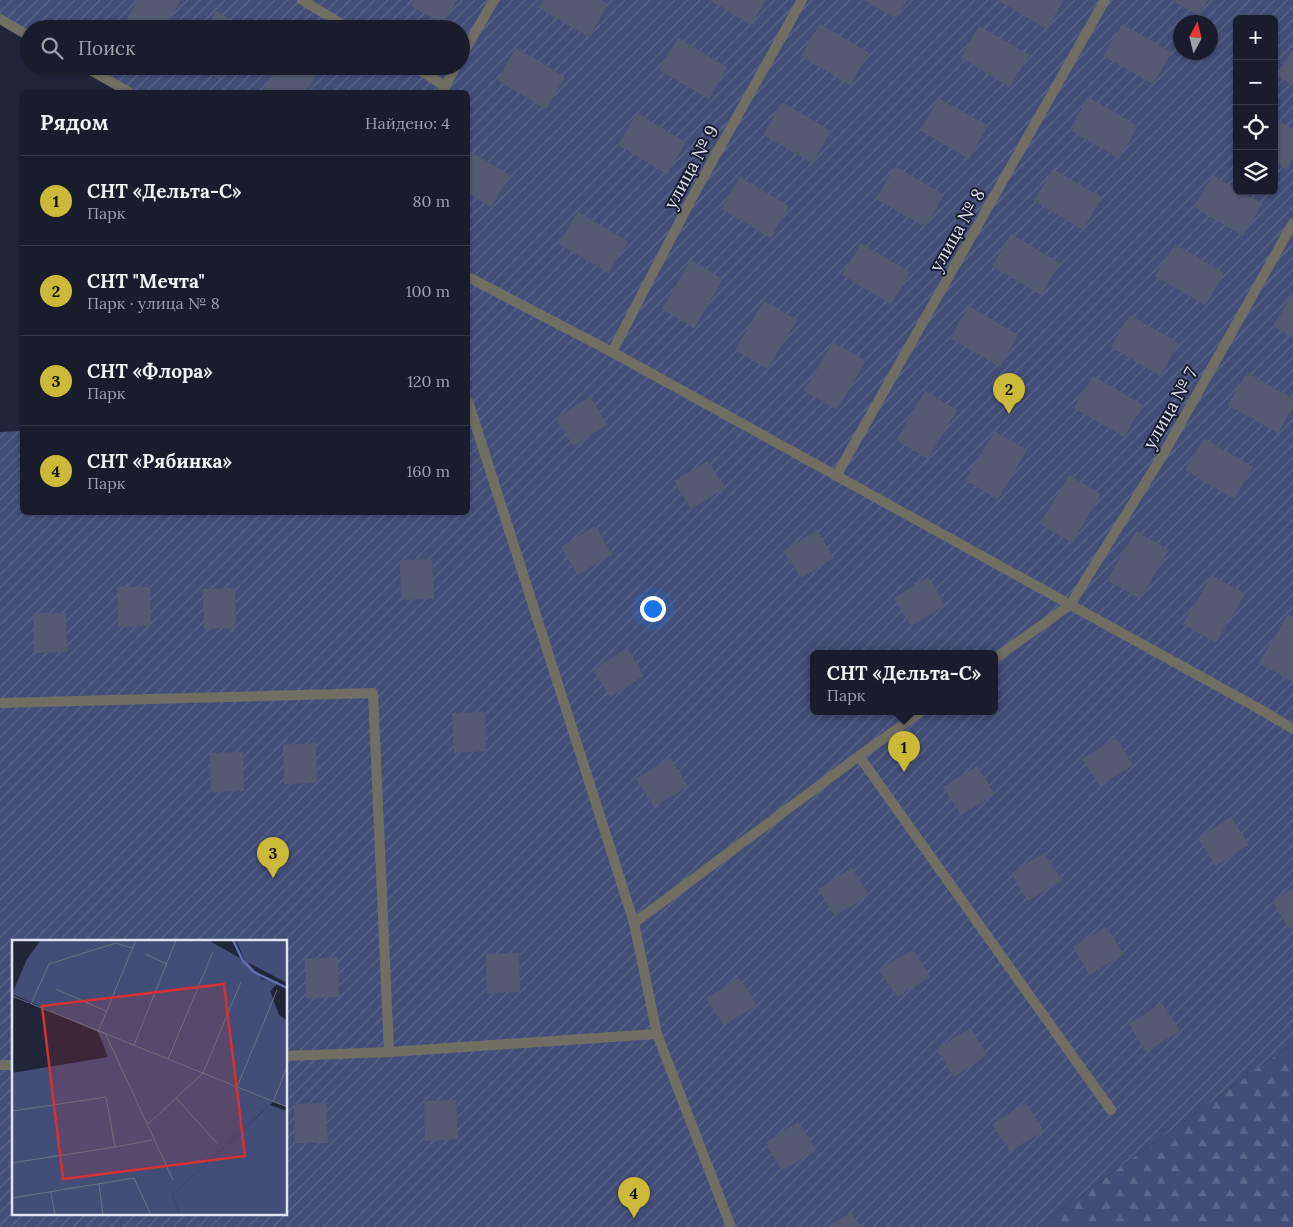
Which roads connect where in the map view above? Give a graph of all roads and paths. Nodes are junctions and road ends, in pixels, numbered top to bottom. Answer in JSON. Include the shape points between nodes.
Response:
{"nodes":[{"id":1,"x":302,"y":0,"type":"edge"},
{"id":2,"x":494,"y":0,"type":"edge"},
{"id":3,"x":802,"y":0,"type":"edge"},
{"id":4,"x":1106,"y":0,"type":"edge"},
{"id":5,"x":0,"y":19,"type":"edge"},
{"id":6,"x":335,"y":20,"type":"edge"},
{"id":7,"x":20,"y":31,"type":"edge"},
{"id":8,"x":470,"y":41,"type":"edge"},
{"id":9,"x":99,"y":75,"type":"edge"},
{"id":10,"x":425,"y":75,"type":"edge"},
{"id":11,"x":451,"y":75,"type":"edge"},
{"id":12,"x":443,"y":89,"type":"edge"},
{"id":13,"x":125,"y":90,"type":"edge"},
{"id":14,"x":1293,"y":223,"type":"edge"},
{"id":15,"x":470,"y":279,"type":"edge"},
{"id":16,"x":612,"y":352,"type":"junction"},
{"id":17,"x":470,"y":407,"type":"edge"},
{"id":18,"x":836,"y":476,"type":"junction"},
{"id":19,"x":1070,"y":605,"type":"junction"},
{"id":20,"x":998,"y":656,"type":"edge"},
{"id":21,"x":0,"y":703,"type":"edge"},
{"id":22,"x":916,"y":715,"type":"edge"},
{"id":23,"x":1293,"y":729,"type":"edge"},
{"id":24,"x":859,"y":756,"type":"junction"},
{"id":25,"x":634,"y":923,"type":"junction"},
{"id":26,"x":657,"y":1034,"type":"junction"},
{"id":27,"x":389,"y":1052,"type":"junction"},
{"id":28,"x":288,"y":1056,"type":"edge"},
{"id":29,"x":1111,"y":1110,"type":"dead end"},
{"id":30,"x":731,"y":1227,"type":"edge"}],
"edges":[{"from":1,"to":6,"type":"street"},
{"from":2,"to":8,"type":"street"},
{"from":3,"to":16,"type":"street","name":"улица № 9","via":[[694,194]]},
{"from":4,"to":18,"type":"street","name":"улица № 8"},
{"from":5,"to":7,"type":"street"},
{"from":9,"to":13,"type":"street"},
{"from":10,"to":12,"type":"street"},
{"from":11,"to":12,"type":"street"},
{"from":14,"to":19,"type":"street","name":"улица № 7","via":[[1164,453]]},
{"from":15,"to":16,"type":"street"},
{"from":16,"to":18,"type":"street"},
{"from":17,"to":25,"type":"street"},
{"from":18,"to":19,"type":"street"},
{"from":19,"to":20,"type":"street"},
{"from":19,"to":23,"type":"street"},
{"from":21,"to":27,"type":"street","via":[[374,693]]},
{"from":22,"to":24,"type":"street"},
{"from":24,"to":25,"type":"street"},
{"from":24,"to":29,"type":"street"},
{"from":25,"to":26,"type":"street"},
{"from":26,"to":27,"type":"street"},
{"from":26,"to":30,"type":"street"},
{"from":27,"to":28,"type":"street"}]}
